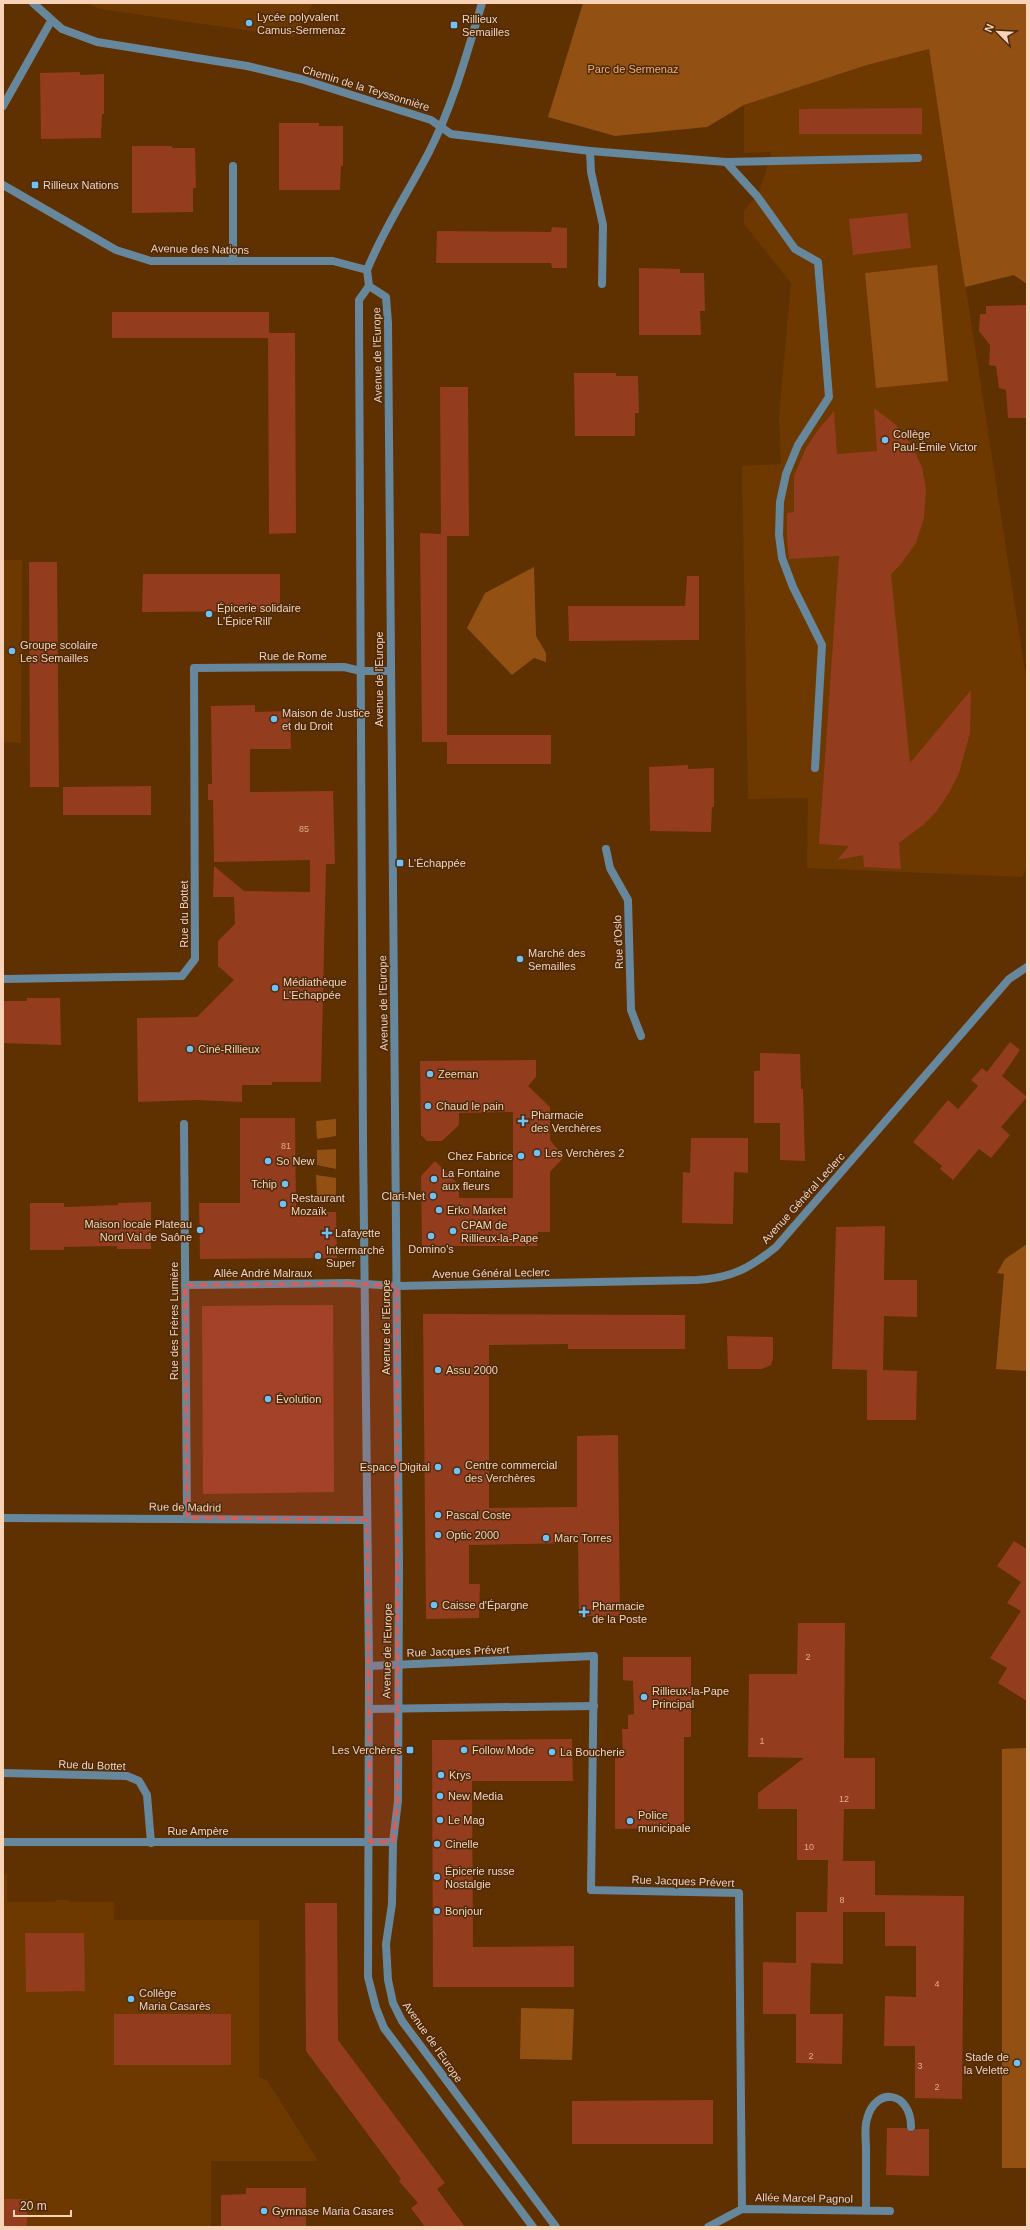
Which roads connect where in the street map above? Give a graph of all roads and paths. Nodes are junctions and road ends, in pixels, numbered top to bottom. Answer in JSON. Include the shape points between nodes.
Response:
{"nodes":[{"id":1,"x":33,"y":3,"type":"edge"},
{"id":2,"x":482,"y":3,"type":"edge"},
{"id":3,"x":51,"y":21,"type":"junction"},
{"id":4,"x":3,"y":106,"type":"edge"},
{"id":5,"x":440,"y":126,"type":"junction"},
{"id":6,"x":590,"y":151,"type":"junction"},
{"id":7,"x":918,"y":158,"type":"dead end"},
{"id":8,"x":726,"y":162,"type":"junction"},
{"id":9,"x":233,"y":166,"type":"dead end"},
{"id":10,"x":3,"y":186,"type":"edge"},
{"id":11,"x":233,"y":261,"type":"junction"},
{"id":12,"x":367,"y":270,"type":"junction"},
{"id":13,"x":602,"y":284,"type":"dead end"},
{"id":14,"x":369,"y":286,"type":"junction"},
{"id":15,"x":194,"y":668,"type":"joint"},
{"id":16,"x":361,"y":671,"type":"junction"},
{"id":17,"x":390,"y":671,"type":"junction"},
{"id":18,"x":815,"y":768,"type":"dead end"},
{"id":19,"x":606,"y":849,"type":"dead end"},
{"id":20,"x":1027,"y":967,"type":"edge"},
{"id":21,"x":3,"y":979,"type":"edge"},
{"id":22,"x":641,"y":1036,"type":"dead end"},
{"id":23,"x":184,"y":1124,"type":"dead end"},
{"id":24,"x":185,"y":1284,"type":"junction"},
{"id":25,"x":364,"y":1285,"type":"junction"},
{"id":26,"x":397,"y":1286,"type":"junction"},
{"id":27,"x":3,"y":1518,"type":"edge"},
{"id":28,"x":187,"y":1518,"type":"junction"},
{"id":29,"x":367,"y":1520,"type":"junction"},
{"id":30,"x":398,"y":1664,"type":"junction"},
{"id":31,"x":369,"y":1666,"type":"junction"},
{"id":32,"x":594,"y":1706,"type":"junction"},
{"id":33,"x":369,"y":1709,"type":"junction"},
{"id":34,"x":397,"y":1709,"type":"junction"},
{"id":35,"x":3,"y":1773,"type":"edge"},
{"id":36,"x":3,"y":1842,"type":"edge"},
{"id":37,"x":370,"y":1842,"type":"junction"},
{"id":38,"x":393,"y":1842,"type":"junction"},
{"id":39,"x":151,"y":1843,"type":"junction"},
{"id":40,"x":911,"y":2127,"type":"dead end"},
{"id":41,"x":742,"y":2209,"type":"junction"},
{"id":42,"x":866,"y":2210,"type":"junction"},
{"id":43,"x":890,"y":2210,"type":"dead end"},
{"id":44,"x":533,"y":2227,"type":"edge"},
{"id":45,"x":556,"y":2227,"type":"edge"},
{"id":46,"x":708,"y":2227,"type":"edge"}],
"edges":[{"from":1,"to":3,"type":"street","name":"Chemin de la Teyssonnière"},
{"from":2,"to":5,"type":"street","via":[[451,100]]},
{"from":3,"to":4,"type":"street"},
{"from":3,"to":5,"type":"street","name":"Chemin de la Teyssonnière","via":[[62,29],[97,42],[248,66],[301,79],[431,120]]},
{"from":5,"to":6,"type":"street","name":"Chemin de la Teyssonnière","via":[[451,134]]},
{"from":5,"to":12,"type":"street"},
{"from":6,"to":8,"type":"street","name":"Chemin de la Teyssonnière"},
{"from":6,"to":13,"type":"street","via":[[591,172],[603,224]]},
{"from":7,"to":8,"type":"street","name":"Chemin de la Teyssonnière"},
{"from":8,"to":18,"type":"street","via":[[757,196],[795,249],[818,262],[829,397],[798,445],[786,474],[780,502],[779,535],[782,558],[822,645]]},
{"from":9,"to":11,"type":"street"},
{"from":10,"to":11,"type":"street","name":"Avenue des Nations","via":[[116,250],[151,261]]},
{"from":11,"to":12,"type":"street","name":"Avenue des Nations","via":[[333,261]]},
{"from":12,"to":14,"type":"street"},
{"from":14,"to":16,"type":"street","name":"Avenue de l'Europe","via":[[359,300]]},
{"from":14,"to":17,"type":"street","name":"Avenue de l'Europe","via":[[386,297],[388,323]]},
{"from":15,"to":16,"type":"street","name":"Rue de Rome","via":[[344,667]]},
{"from":15,"to":21,"type":"street","name":"Rue du Bottet","via":[[195,959],[182,976]]},
{"from":16,"to":17,"type":"street","name":"Rue de Rome"},
{"from":16,"to":25,"type":"street","name":"Avenue de l'Europe"},
{"from":17,"to":26,"type":"street","name":"Avenue de l'Europe"},
{"from":19,"to":22,"type":"street","name":"Rue d'Oslo","via":[[610,868],[628,900],[631,1010]]},
{"from":20,"to":26,"type":"street","name":"Avenue Général Leclerc","via":[[1009,979],[776,1247],[740,1272],[717,1279],[697,1280]]},
{"from":23,"to":24,"type":"street","name":"Rue des Frères Lumière"},
{"from":24,"to":25,"type":"street","name":"Allée André Malraux"},
{"from":24,"to":28,"type":"street","name":"Rue des Frères Lumière"},
{"from":25,"to":26,"type":"street","name":"Avenue Général Leclerc"},
{"from":25,"to":29,"type":"street","name":"Avenue de l'Europe"},
{"from":26,"to":30,"type":"street","name":"Avenue de l'Europe"},
{"from":27,"to":28,"type":"street","name":"Rue de Madrid"},
{"from":28,"to":29,"type":"street","name":"Rue de Madrid"},
{"from":29,"to":31,"type":"street","name":"Avenue de l'Europe"},
{"from":30,"to":31,"type":"street","name":"Rue Jacques Prévert"},
{"from":30,"to":32,"type":"street","name":"Rue Jacques Prévert","via":[[594,1656]]},
{"from":30,"to":34,"type":"street","name":"Avenue de l'Europe"},
{"from":31,"to":33,"type":"street","name":"Avenue de l'Europe"},
{"from":32,"to":34,"type":"street"},
{"from":32,"to":41,"type":"street","name":"Rue Jacques Prévert","via":[[591,1890],[739,1893]]},
{"from":33,"to":34,"type":"street"},
{"from":33,"to":37,"type":"street","name":"Avenue de l'Europe"},
{"from":34,"to":38,"type":"street","name":"Avenue de l'Europe","via":[[398,1801]]},
{"from":35,"to":39,"type":"street","name":"Rue du Bottet","via":[[127,1776],[139,1781],[148,1795]]},
{"from":36,"to":39,"type":"street","name":"Rue Ampère"},
{"from":37,"to":38,"type":"street","name":"Rue Ampère"},
{"from":37,"to":39,"type":"street","name":"Rue Ampère"},
{"from":37,"to":44,"type":"street","name":"Avenue de l'Europe","via":[[368,1977],[384,2028]]},
{"from":38,"to":45,"type":"street","name":"Avenue de l'Europe","via":[[392,1904],[386,1944],[388,1980],[393,2003],[421,2048]]},
{"from":40,"to":42,"type":"street","name":"Allée Marcel Pagnol","via":[[906,2104],[897,2098],[880,2099],[870,2110],[866,2127]]},
{"from":41,"to":42,"type":"street","name":"Allée Marcel Pagnol"},
{"from":41,"to":46,"type":"street"},
{"from":42,"to":43,"type":"street","name":"Allée Marcel Pagnol"}]}
